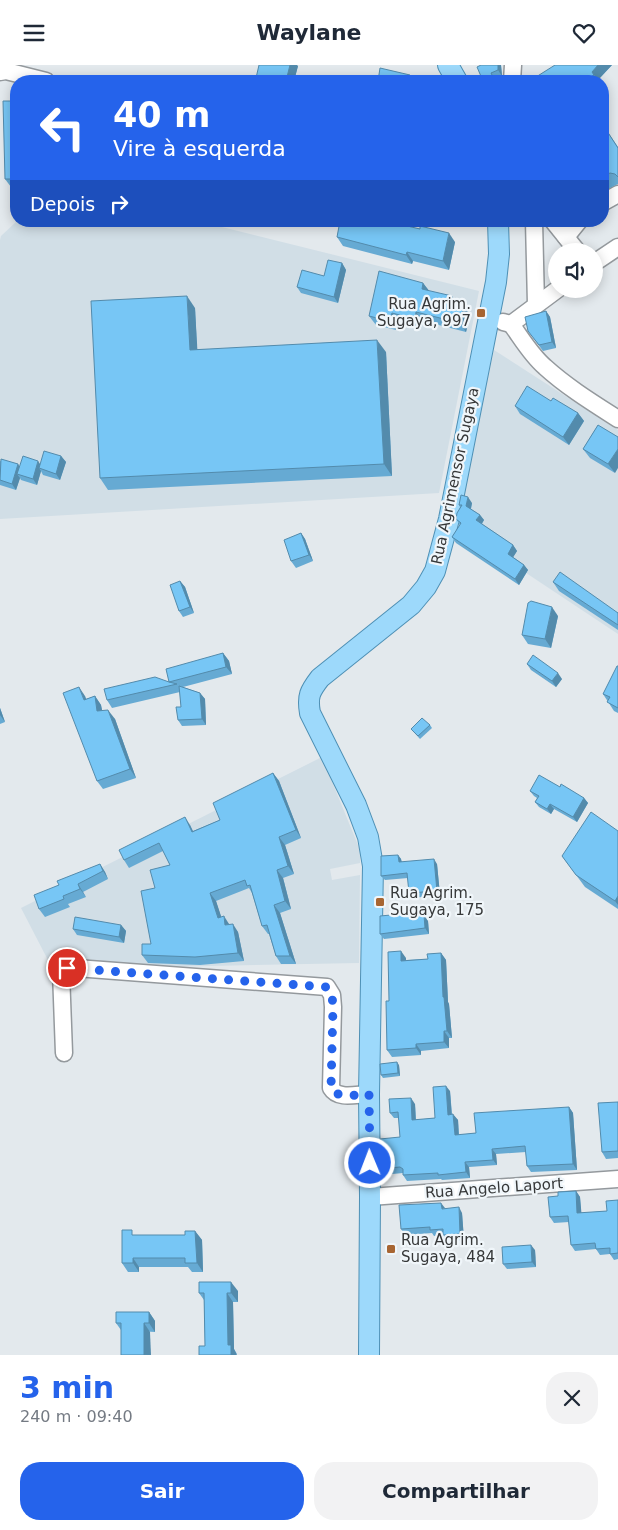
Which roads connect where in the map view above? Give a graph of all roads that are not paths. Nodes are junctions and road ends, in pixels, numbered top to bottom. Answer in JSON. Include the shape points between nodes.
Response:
{"nodes":[{"id":1,"x":0,"y":71,"type":"edge"},
{"id":2,"x":22,"y":75,"type":"edge"},
{"id":3,"x":498,"y":227,"type":"edge"},
{"id":4,"x":534,"y":227,"type":"edge"},
{"id":5,"x":558,"y":227,"type":"edge"},
{"id":6,"x":574,"y":227,"type":"edge"},
{"id":7,"x":566,"y":237,"type":"junction"},
{"id":8,"x":571,"y":243,"type":"edge"},
{"id":9,"x":618,"y":247,"type":"edge"},
{"id":10,"x":603,"y":257,"type":"edge"},
{"id":11,"x":548,"y":296,"type":"edge"},
{"id":12,"x":536,"y":304,"type":"junction"},
{"id":13,"x":500,"y":322,"type":"junction"},
{"id":14,"x":618,"y":419,"type":"edge"},
{"id":15,"x":64,"y":1053,"type":"dead end"},
{"id":16,"x":369,"y":1094,"type":"junction"},
{"id":17,"x":618,"y":1179,"type":"edge"},
{"id":18,"x":370,"y":1197,"type":"junction"},
{"id":19,"x":369,"y":1355,"type":"edge"}],
"edges":[{"from":1,"to":2,"type":"street"},
{"from":3,"to":13,"type":"main road","name":"Rua Agrimensor Sugaya","via":[[496,282]]},
{"from":4,"to":12,"type":"street"},
{"from":5,"to":7,"type":"street"},
{"from":6,"to":7,"type":"street"},
{"from":7,"to":8,"type":"street"},
{"from":9,"to":10,"type":"street"},
{"from":11,"to":12,"type":"street"},
{"from":12,"to":13,"type":"street"},
{"from":13,"to":14,"type":"street","via":[[544,367]]},
{"from":13,"to":16,"type":"main road","name":"Rua Agrimensor Sugaya","via":[[435,571],[410,605],[320,678],[310,691],[310,713],[356,805],[374,866]]},
{"from":15,"to":16,"type":"street","via":[[63,967],[327,987],[333,1007],[331,1088],[340,1095]]},
{"from":16,"to":18,"type":"main road","name":"Rua Agrimensor Sugaya"},
{"from":17,"to":18,"type":"street","name":"Rua Angelo Laport"},
{"from":18,"to":19,"type":"main road","name":"Rua Agrimensor Sugaya"}]}
